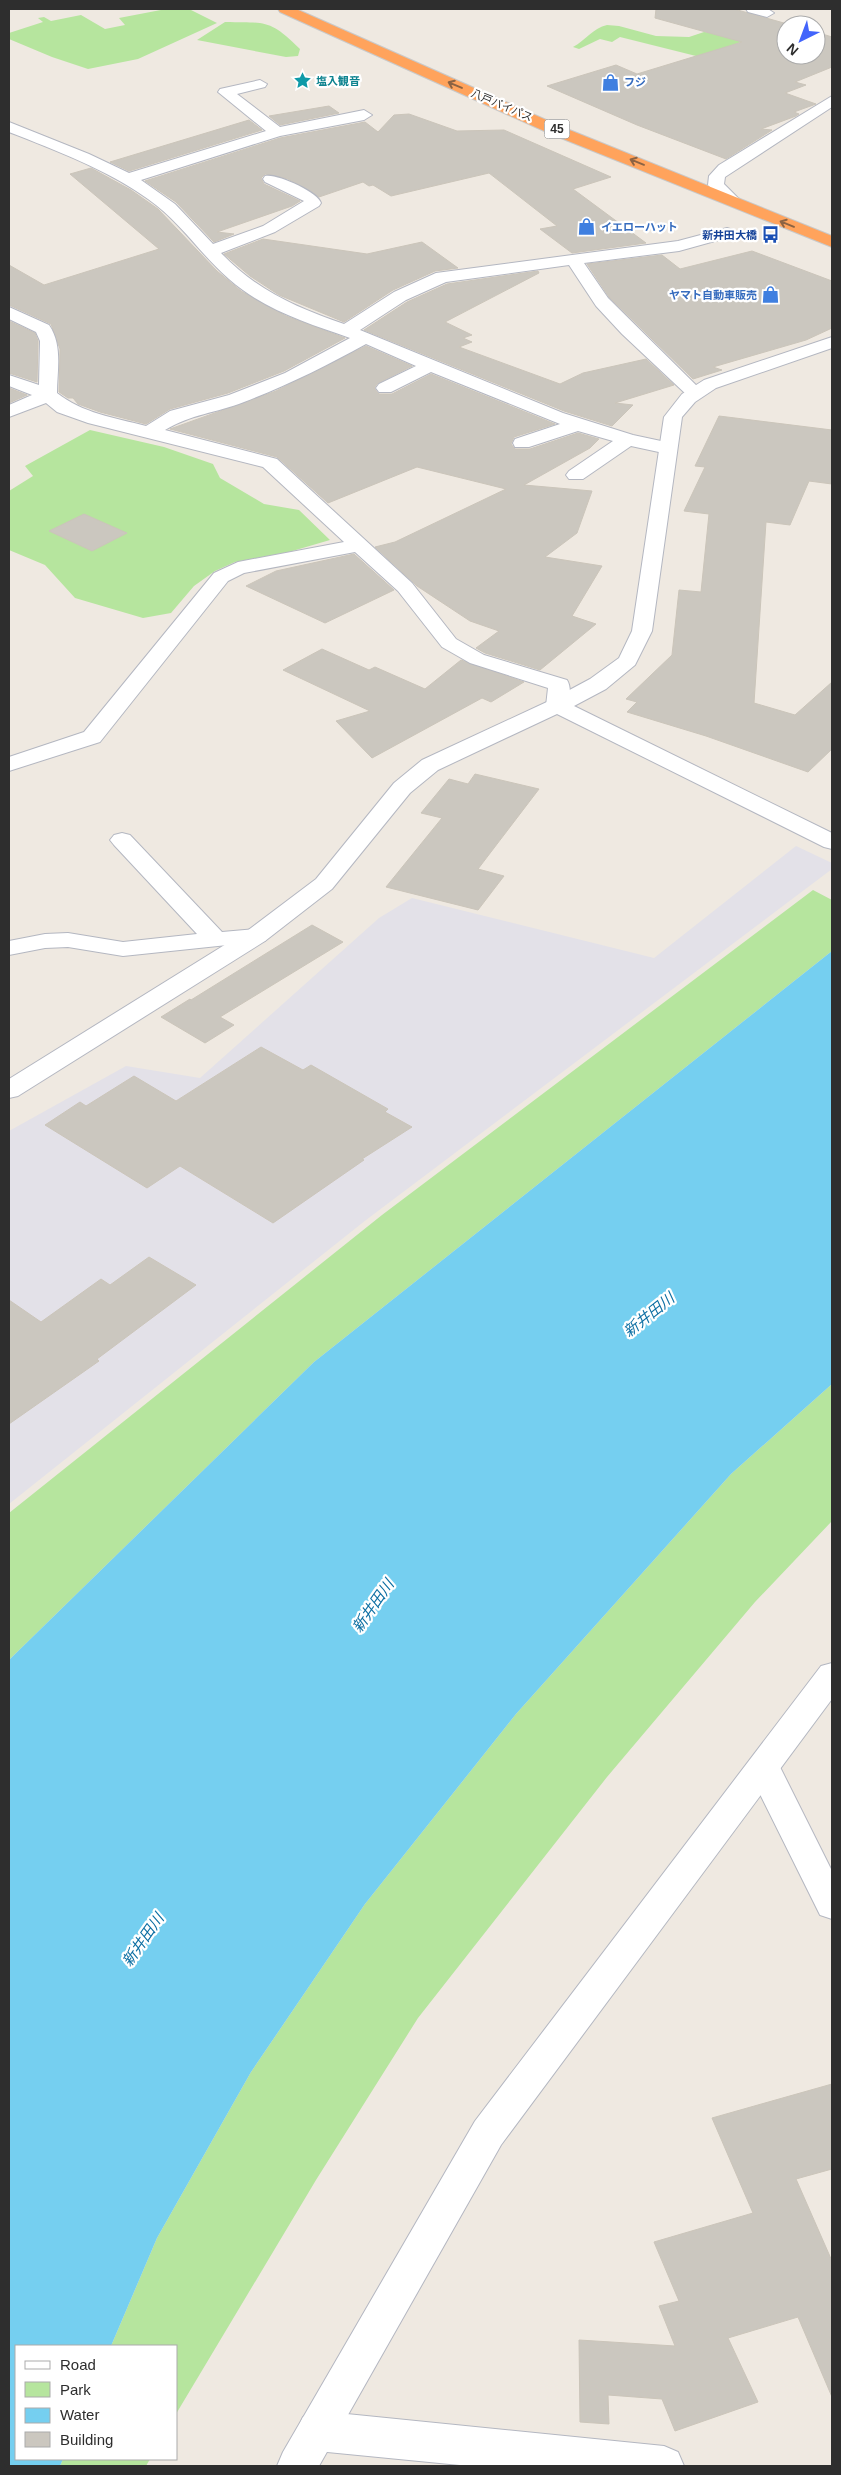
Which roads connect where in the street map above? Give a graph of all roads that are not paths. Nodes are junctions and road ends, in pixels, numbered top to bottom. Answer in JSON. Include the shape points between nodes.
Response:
{"nodes":[{"id":1,"x":285,"y":9,"type":"edge"},
{"id":2,"x":753,"y":9,"type":"edge"},
{"id":3,"x":767,"y":13,"type":"dead end"},
{"id":4,"x":260,"y":84,"type":"dead end"},
{"id":5,"x":832,"y":102,"type":"edge"},
{"id":6,"x":364,"y":115,"type":"dead end"},
{"id":7,"x":9,"y":126,"type":"edge"},
{"id":8,"x":277,"y":132,"type":"junction"},
{"id":9,"x":699,"y":169,"type":"dead end"},
{"id":10,"x":717,"y":176,"type":"junction"},
{"id":11,"x":271,"y":178,"type":"dead end"},
{"id":12,"x":127,"y":179,"type":"junction"},
{"id":13,"x":735,"y":184,"type":"dead end"},
{"id":14,"x":733,"y":201,"type":"junction"},
{"id":15,"x":727,"y":233,"type":"dead end"},
{"id":16,"x":832,"y":242,"type":"edge"},
{"id":17,"x":210,"y":251,"type":"junction"},
{"id":18,"x":573,"y":259,"type":"junction"},
{"id":19,"x":9,"y":312,"type":"edge"},
{"id":20,"x":346,"y":330,"type":"junction"},
{"id":21,"x":366,"y":338,"type":"junction"},
{"id":22,"x":832,"y":342,"type":"edge"},
{"id":23,"x":431,"y":365,"type":"junction"},
{"id":24,"x":9,"y":380,"type":"edge"},
{"id":25,"x":385,"y":388,"type":"dead end"},
{"id":26,"x":694,"y":392,"type":"junction"},
{"id":27,"x":48,"y":395,"type":"junction"},
{"id":28,"x":9,"y":412,"type":"edge"},
{"id":29,"x":574,"y":426,"type":"junction"},
{"id":30,"x":148,"y":432,"type":"junction"},
{"id":31,"x":625,"y":441,"type":"junction"},
{"id":32,"x":522,"y":443,"type":"dead end"},
{"id":33,"x":668,"y":448,"type":"junction"},
{"id":34,"x":576,"y":475,"type":"dead end"},
{"id":35,"x":359,"y":545,"type":"junction"},
{"id":36,"x":556,"y":706,"type":"junction"},
{"id":37,"x":9,"y":764,"type":"edge"},
{"id":38,"x":122,"y":840,"type":"dead end"},
{"id":39,"x":832,"y":842,"type":"edge"},
{"id":40,"x":256,"y":936,"type":"junction"},
{"id":41,"x":214,"y":938,"type":"junction"},
{"id":42,"x":9,"y":948,"type":"edge"},
{"id":43,"x":9,"y":1090,"type":"edge"},
{"id":44,"x":832,"y":1676,"type":"edge"},
{"id":45,"x":764,"y":1768,"type":"junction"},
{"id":46,"x":832,"y":1905,"type":"edge"},
{"id":47,"x":317,"y":2431,"type":"junction"},
{"id":48,"x":297,"y":2466,"type":"edge"},
{"id":49,"x":664,"y":2466,"type":"edge"}],
"edges":[{"from":14,"to":1,"type":"highway","name":"八戸バイパス","number":"45","one_way":true,"via":[[426,73]]},
{"from":2,"to":3,"type":"street"},
{"from":4,"to":8,"type":"street","via":[[225,92]]},
{"from":5,"to":10,"type":"street"},
{"from":6,"to":8,"type":"street"},
{"from":7,"to":12,"type":"street"},
{"from":8,"to":12,"type":"street"},
{"from":9,"to":10,"type":"highway"},
{"from":10,"to":13,"type":"highway"},
{"from":10,"to":14,"type":"street","via":[[716,185]]},
{"from":11,"to":17,"type":"street","via":[[312,199],[313,203],[269,229]]},
{"from":12,"to":17,"type":"street","via":[[156,197]]},
{"from":16,"to":14,"type":"highway","name":"八戸バイパス","number":"45","one_way":true},
{"from":15,"to":18,"type":"street","via":[[679,246]]},
{"from":17,"to":20,"type":"street","via":[[235,278],[263,296],[292,311]]},
{"from":18,"to":20,"type":"street","via":[[442,277],[400,296]]},
{"from":18,"to":26,"type":"street","via":[[602,302]]},
{"from":19,"to":27,"type":"street","via":[[42,330],[49,341]]},
{"from":20,"to":21,"type":"street"},
{"from":21,"to":23,"type":"street"},
{"from":21,"to":30,"type":"street","via":[[291,377],[235,399],[177,415]]},
{"from":22,"to":26,"type":"street"},
{"from":23,"to":25,"type":"street"},
{"from":23,"to":29,"type":"street"},
{"from":24,"to":27,"type":"street"},
{"from":26,"to":33,"type":"street","via":[[673,417]]},
{"from":27,"to":28,"type":"street"},
{"from":27,"to":30,"type":"street","via":[[64,408]]},
{"from":29,"to":31,"type":"street"},
{"from":29,"to":32,"type":"street"},
{"from":30,"to":35,"type":"street","via":[[270,463]]},
{"from":31,"to":33,"type":"street"},
{"from":31,"to":34,"type":"street"},
{"from":33,"to":36,"type":"street","via":[[642,631],[628,661],[598,684]]},
{"from":35,"to":36,"type":"street","via":[[405,587],[449,643],[477,659],[559,685]]},
{"from":35,"to":37,"type":"street","via":[[238,568],[221,577],[92,737]]},
{"from":36,"to":39,"type":"street"},
{"from":36,"to":40,"type":"street","via":[[430,765],[402,788],[324,884]]},
{"from":38,"to":41,"type":"street"},
{"from":40,"to":41,"type":"street"},
{"from":40,"to":43,"type":"street"},
{"from":41,"to":42,"type":"street","via":[[123,949],[68,940]]},
{"from":44,"to":45,"type":"street"},
{"from":45,"to":46,"type":"street"},
{"from":45,"to":47,"type":"street","via":[[488,2133]]},
{"from":47,"to":48,"type":"street"},
{"from":47,"to":49,"type":"street"}]}
